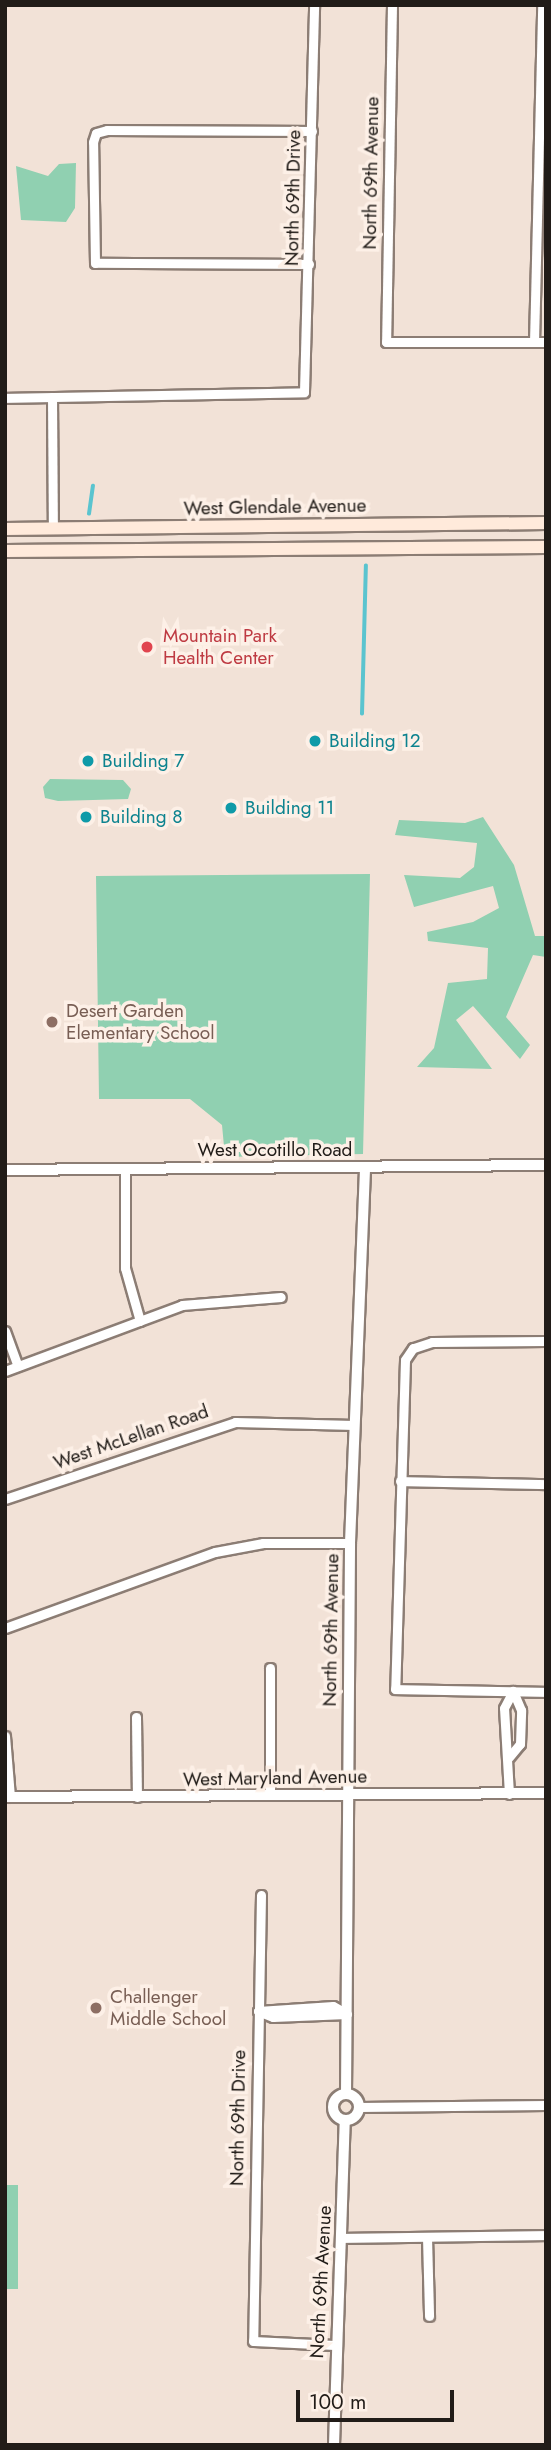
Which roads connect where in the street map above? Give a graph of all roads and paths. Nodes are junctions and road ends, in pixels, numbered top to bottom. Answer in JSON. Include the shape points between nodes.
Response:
{"nodes":[{"id":1,"x":314,"y":5,"type":"edge"},
{"id":2,"x":392,"y":5,"type":"edge"},
{"id":3,"x":542,"y":5,"type":"edge"},
{"id":4,"x":312,"y":131,"type":"junction"},
{"id":5,"x":309,"y":264,"type":"junction"},
{"id":6,"x":534,"y":342,"type":"junction"},
{"id":7,"x":546,"y":342,"type":"edge"},
{"id":8,"x":52,"y":397,"type":"junction"},
{"id":9,"x":5,"y":398,"type":"edge"},
{"id":10,"x":546,"y":523,"type":"edge"},
{"id":11,"x":234,"y":526,"type":"junction"},
{"id":12,"x":5,"y":528,"type":"edge"},
{"id":13,"x":53,"y":528,"type":"junction"},
{"id":14,"x":546,"y":547,"type":"edge"},
{"id":15,"x":233,"y":549,"type":"junction"},
{"id":16,"x":5,"y":551,"type":"edge"},
{"id":17,"x":546,"y":1165,"type":"edge"},
{"id":18,"x":365,"y":1167,"type":"junction"},
{"id":19,"x":125,"y":1169,"type":"junction"},
{"id":20,"x":5,"y":1170,"type":"edge"},
{"id":21,"x":281,"y":1297,"type":"dead end"},
{"id":22,"x":140,"y":1321,"type":"junction"},
{"id":23,"x":5,"y":1331,"type":"edge"},
{"id":24,"x":546,"y":1341,"type":"edge"},
{"id":25,"x":18,"y":1366,"type":"junction"},
{"id":26,"x":5,"y":1371,"type":"edge"},
{"id":27,"x":354,"y":1425,"type":"junction"},
{"id":28,"x":400,"y":1481,"type":"junction"},
{"id":29,"x":546,"y":1484,"type":"edge"},
{"id":30,"x":5,"y":1499,"type":"edge"},
{"id":31,"x":350,"y":1543,"type":"junction"},
{"id":32,"x":5,"y":1629,"type":"edge"},
{"id":33,"x":270,"y":1668,"type":"dead end"},
{"id":34,"x":513,"y":1691,"type":"junction"},
{"id":35,"x":546,"y":1692,"type":"edge"},
{"id":36,"x":136,"y":1717,"type":"dead end"},
{"id":37,"x":5,"y":1736,"type":"edge"},
{"id":38,"x":509,"y":1758,"type":"junction"},
{"id":39,"x":546,"y":1793,"type":"edge"},
{"id":40,"x":350,"y":1794,"type":"junction"},
{"id":41,"x":509,"y":1794,"type":"junction"},
{"id":42,"x":270,"y":1795,"type":"junction"},
{"id":43,"x":8,"y":1797,"type":"edge"},
{"id":44,"x":137,"y":1797,"type":"junction"},
{"id":45,"x":261,"y":1895,"type":"dead end"},
{"id":46,"x":258,"y":2011,"type":"junction"},
{"id":47,"x":347,"y":2014,"type":"junction"},
{"id":48,"x":346,"y":2094,"type":"junction"},
{"id":49,"x":546,"y":2105,"type":"edge"},
{"id":50,"x":359,"y":2107,"type":"junction"},
{"id":51,"x":345,"y":2121,"type":"junction"},
{"id":52,"x":546,"y":2235,"type":"edge"},
{"id":53,"x":427,"y":2237,"type":"junction"},
{"id":54,"x":342,"y":2238,"type":"junction"},
{"id":55,"x":429,"y":2316,"type":"dead end"},
{"id":56,"x":335,"y":2345,"type":"junction"},
{"id":57,"x":334,"y":2445,"type":"edge"}],
"edges":[{"from":1,"to":4,"type":"street","name":"North 69th Drive"},
{"from":2,"to":6,"type":"street","name":"North 69th Avenue","via":[[386,342]]},
{"from":3,"to":6,"type":"street"},
{"from":4,"to":5,"type":"street","name":"North 69th Drive"},
{"from":4,"to":5,"type":"street","via":[[96,133],[95,263]]},
{"from":5,"to":8,"type":"street","name":"North 69th Drive","via":[[304,392]]},
{"from":6,"to":7,"type":"street"},
{"from":8,"to":9,"type":"street"},
{"from":8,"to":13,"type":"street"},
{"from":10,"to":11,"type":"main road","name":"West Glendale Avenue"},
{"from":11,"to":13,"type":"main road","name":"West Glendale Avenue"},
{"from":11,"to":15,"type":"main road"},
{"from":12,"to":13,"type":"main road","name":"West Glendale Avenue"},
{"from":14,"to":15,"type":"main road"},
{"from":15,"to":16,"type":"main road"},
{"from":17,"to":18,"type":"street","name":"West Ocotillo Road"},
{"from":18,"to":19,"type":"street","name":"West Ocotillo Road"},
{"from":18,"to":27,"type":"street","name":"North 69th Avenue"},
{"from":19,"to":20,"type":"street","name":"West Ocotillo Road"},
{"from":19,"to":22,"type":"street","via":[[125,1268]]},
{"from":21,"to":22,"type":"street","via":[[204,1300]]},
{"from":22,"to":25,"type":"street"},
{"from":23,"to":25,"type":"street"},
{"from":24,"to":28,"type":"street","via":[[432,1342],[413,1348],[403,1374]]},
{"from":25,"to":26,"type":"street"},
{"from":27,"to":30,"type":"street","name":"West McLellan Road","via":[[235,1422]]},
{"from":27,"to":31,"type":"street","name":"North 69th Avenue"},
{"from":28,"to":29,"type":"street"},
{"from":28,"to":34,"type":"street","via":[[395,1689]]},
{"from":31,"to":32,"type":"street","via":[[262,1543],[215,1552]]},
{"from":31,"to":40,"type":"street","name":"North 69th Avenue"},
{"from":33,"to":42,"type":"street"},
{"from":34,"to":35,"type":"street"},
{"from":34,"to":38,"type":"street","via":[[504,1708],[503,1743]]},
{"from":34,"to":38,"type":"street","via":[[521,1710],[520,1744]]},
{"from":36,"to":44,"type":"street"},
{"from":37,"to":43,"type":"street"},
{"from":38,"to":41,"type":"street"},
{"from":39,"to":41,"type":"street","name":"West Maryland Avenue"},
{"from":40,"to":41,"type":"street","name":"West Maryland Avenue"},
{"from":40,"to":42,"type":"street","name":"West Maryland Avenue"},
{"from":40,"to":47,"type":"street","name":"North 69th Avenue"},
{"from":42,"to":44,"type":"street","name":"West Maryland Avenue"},
{"from":43,"to":44,"type":"street","name":"West Maryland Avenue"},
{"from":45,"to":46,"type":"street","name":"North 69th Drive"},
{"from":46,"to":47,"type":"street","via":[[333,2006]]},
{"from":46,"to":56,"type":"street","name":"North 69th Drive","via":[[253,2341]]},
{"from":47,"to":48,"type":"street","name":"North 69th Avenue"},
{"from":48,"to":50,"type":"street"},
{"from":48,"to":51,"type":"street","name":"North 69th Avenue","via":[[332,2108]]},
{"from":49,"to":50,"type":"street"},
{"from":50,"to":51,"type":"street"},
{"from":51,"to":54,"type":"street","name":"North 69th Avenue"},
{"from":52,"to":53,"type":"street"},
{"from":53,"to":54,"type":"street"},
{"from":53,"to":55,"type":"street"},
{"from":54,"to":56,"type":"street","name":"North 69th Avenue"},
{"from":56,"to":57,"type":"street","name":"North 69th Avenue"}]}
